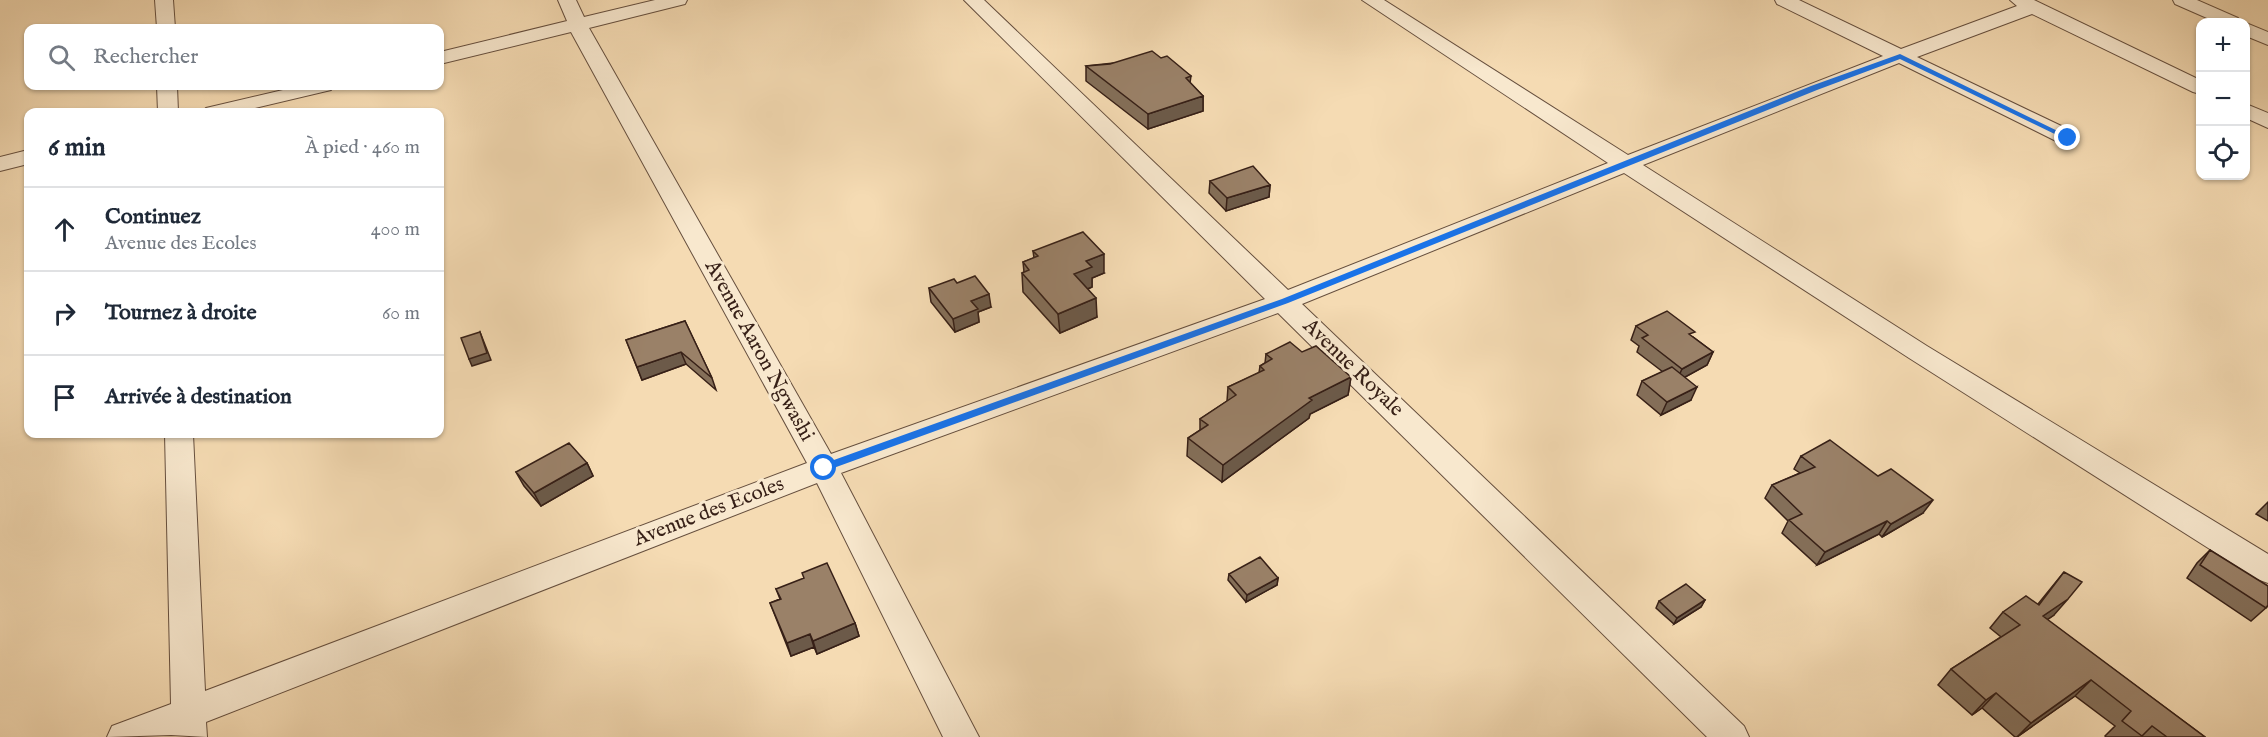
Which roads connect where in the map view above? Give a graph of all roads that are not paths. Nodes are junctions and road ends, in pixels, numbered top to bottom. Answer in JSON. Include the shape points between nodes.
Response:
{"nodes":[{"id":1,"x":164,"y":0,"type":"edge"},
{"id":2,"x":567,"y":0,"type":"edge"},
{"id":3,"x":678,"y":0,"type":"edge"},
{"id":4,"x":973,"y":0,"type":"edge"},
{"id":5,"x":1371,"y":0,"type":"edge"},
{"id":6,"x":1784,"y":0,"type":"edge"},
{"id":7,"x":2181,"y":0,"type":"edge"},
{"id":8,"x":2026,"y":3,"type":"edge"},
{"id":9,"x":2222,"y":18,"type":"edge"},
{"id":10,"x":166,"y":24,"type":"edge"},
{"id":11,"x":578,"y":24,"type":"junction"},
{"id":12,"x":2250,"y":31,"type":"edge"},
{"id":13,"x":2268,"y":39,"type":"edge"},
{"id":14,"x":1900,"y":56,"type":"junction"},
{"id":15,"x":444,"y":57,"type":"edge"},
{"id":16,"x":2196,"y":86,"type":"edge"},
{"id":17,"x":167,"y":90,"type":"edge"},
{"id":18,"x":307,"y":90,"type":"edge"},
{"id":19,"x":168,"y":108,"type":"edge"},
{"id":20,"x":230,"y":108,"type":"edge"},
{"id":21,"x":2250,"y":112,"type":"edge"},
{"id":22,"x":2268,"y":122,"type":"edge"},
{"id":23,"x":2068,"y":138,"type":"dead end"},
{"id":24,"x":24,"y":158,"type":"edge"},
{"id":25,"x":0,"y":164,"type":"edge"},
{"id":26,"x":1627,"y":164,"type":"junction"},
{"id":27,"x":1285,"y":301,"type":"junction"},
{"id":28,"x":179,"y":438,"type":"edge"},
{"id":29,"x":824,"y":468,"type":"junction"},
{"id":30,"x":2268,"y":570,"type":"edge"},
{"id":31,"x":188,"y":725,"type":"edge"},
{"id":32,"x":125,"y":737,"type":"edge"},
{"id":33,"x":961,"y":737,"type":"edge"},
{"id":34,"x":1731,"y":737,"type":"edge"}],
"edges":[{"from":1,"to":10,"type":"street"},
{"from":2,"to":11,"type":"street","name":"Avenue Aaron Ngwashi"},
{"from":3,"to":11,"type":"street"},
{"from":4,"to":27,"type":"street","name":"Avenue Royale"},
{"from":5,"to":26,"type":"street"},
{"from":6,"to":14,"type":"street"},
{"from":7,"to":9,"type":"street"},
{"from":8,"to":14,"type":"street","name":"Avenue des Ecoles"},
{"from":8,"to":16,"type":"street"},
{"from":11,"to":15,"type":"street"},
{"from":11,"to":29,"type":"street","name":"Avenue Aaron Ngwashi"},
{"from":12,"to":13,"type":"street"},
{"from":14,"to":23,"type":"street"},
{"from":14,"to":26,"type":"street","name":"Avenue des Ecoles"},
{"from":17,"to":19,"type":"street"},
{"from":18,"to":20,"type":"street"},
{"from":21,"to":22,"type":"street"},
{"from":24,"to":25,"type":"street"},
{"from":26,"to":27,"type":"street","name":"Avenue des Ecoles"},
{"from":26,"to":30,"type":"street","via":[[1928,359]]},
{"from":27,"to":29,"type":"street","name":"Avenue des Ecoles"},
{"from":27,"to":34,"type":"street","name":"Avenue Royale"},
{"from":28,"to":31,"type":"street"},
{"from":29,"to":31,"type":"street","name":"Avenue des Ecoles"},
{"from":29,"to":33,"type":"street","name":"Avenue Aaron Ngwashi"},
{"from":31,"to":32,"type":"street","name":"Avenue des Ecoles"}]}
